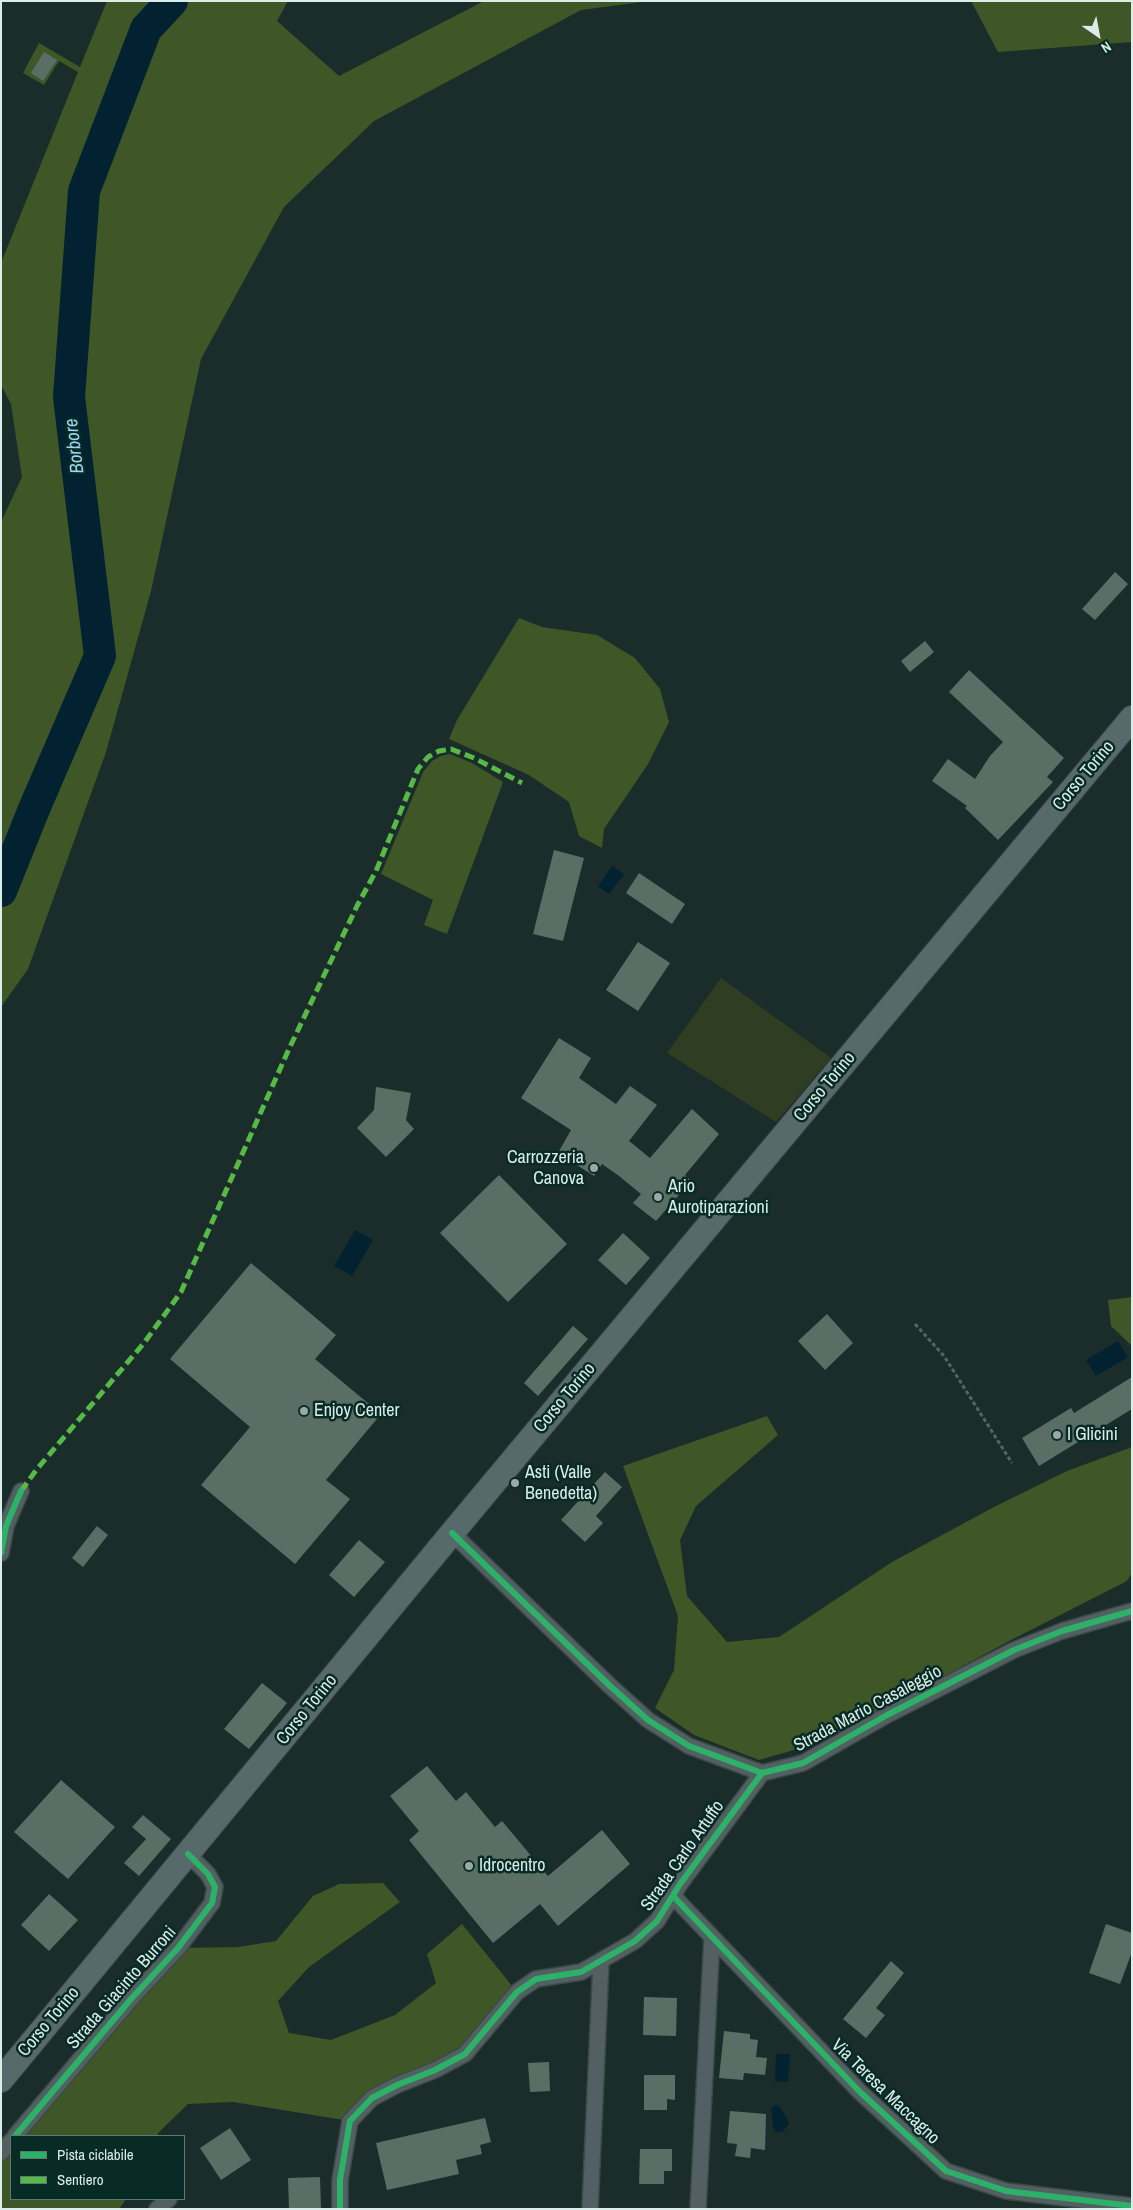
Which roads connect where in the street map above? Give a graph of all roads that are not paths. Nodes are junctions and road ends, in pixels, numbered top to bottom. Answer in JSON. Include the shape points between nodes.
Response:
{"nodes":[{"id":1,"x":1132,"y":718,"type":"edge"},
{"id":2,"x":21,"y":1491,"type":"dead end"},
{"id":3,"x":452,"y":1533,"type":"junction"},
{"id":4,"x":1,"y":1553,"type":"edge"},
{"id":5,"x":1132,"y":1610,"type":"edge"},
{"id":6,"x":762,"y":1773,"type":"junction"},
{"id":7,"x":188,"y":1854,"type":"junction"},
{"id":8,"x":673,"y":1896,"type":"junction"},
{"id":9,"x":712,"y":1937,"type":"junction"},
{"id":10,"x":601,"y":1961,"type":"junction"},
{"id":11,"x":1,"y":2080,"type":"edge"},
{"id":12,"x":16,"y":2135,"type":"edge"},
{"id":13,"x":10,"y":2141,"type":"edge"},
{"id":14,"x":1,"y":2153,"type":"edge"},
{"id":15,"x":168,"y":2200,"type":"edge"},
{"id":16,"x":1132,"y":2206,"type":"edge"},
{"id":17,"x":157,"y":2209,"type":"edge"},
{"id":18,"x":340,"y":2209,"type":"edge"},
{"id":19,"x":590,"y":2209,"type":"edge"},
{"id":20,"x":698,"y":2209,"type":"edge"}],
"edges":[{"from":1,"to":3,"type":"main road","name":"Corso Torino"},
{"from":2,"to":4,"type":"street","via":[[6,1526]]},
{"from":3,"to":6,"type":"street","via":[[648,1720],[689,1746]]},
{"from":3,"to":7,"type":"main road","name":"Corso Torino"},
{"from":5,"to":6,"type":"street","name":"Strada Mario Casaleggio","via":[[1062,1631],[1014,1650],[887,1715],[803,1763]]},
{"from":6,"to":8,"type":"street","name":"Strada Carlo Artuffo"},
{"from":7,"to":11,"type":"main road","name":"Corso Torino"},
{"from":7,"to":12,"type":"street","name":"Strada Giacinto Burroni","via":[[208,1874],[215,1887],[212,1903],[178,1948]]},
{"from":8,"to":9,"type":"street","name":"Via Teresa Maccagno"},
{"from":8,"to":10,"type":"street","name":"Strada Carlo Artuffo","via":[[657,1921],[635,1941]]},
{"from":9,"to":16,"type":"street","name":"Via Teresa Maccagno","via":[[859,2090],[946,2171],[1006,2191]]},
{"from":9,"to":20,"type":"street"},
{"from":10,"to":18,"type":"street","name":"Strada Carlo Artuffo","via":[[581,1972],[536,1979],[517,1992],[465,2054],[372,2098],[350,2121],[340,2180]]},
{"from":10,"to":19,"type":"street"},
{"from":13,"to":14,"type":"street"},
{"from":15,"to":17,"type":"street"}]}
